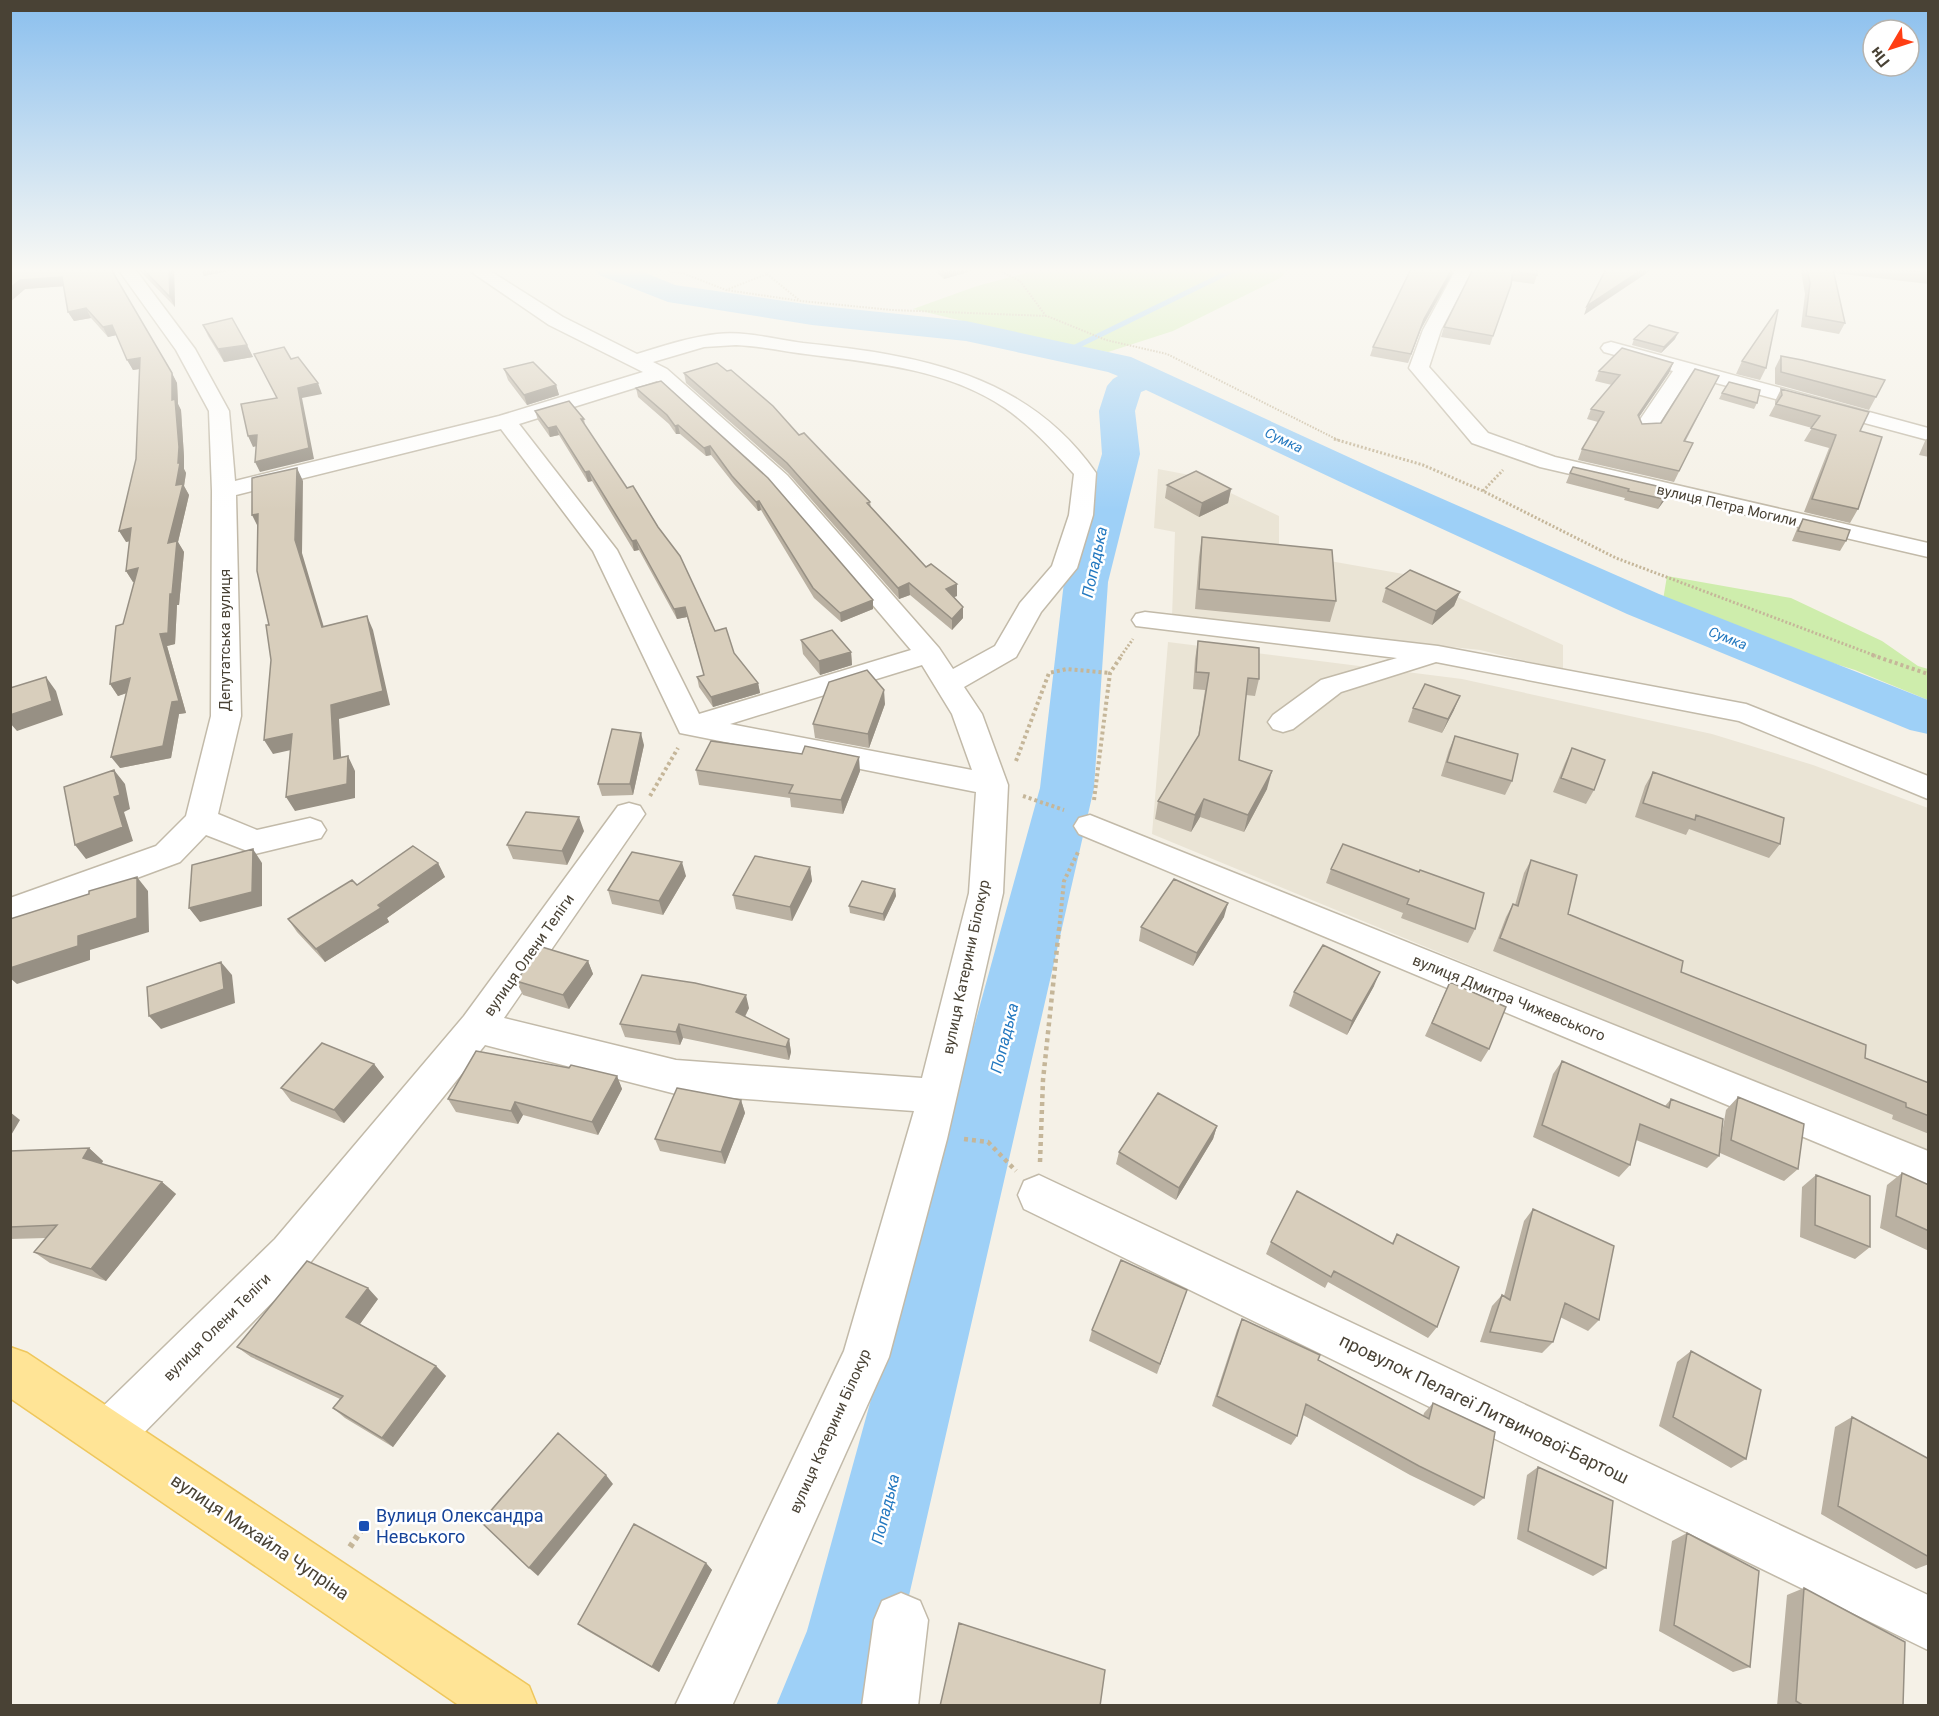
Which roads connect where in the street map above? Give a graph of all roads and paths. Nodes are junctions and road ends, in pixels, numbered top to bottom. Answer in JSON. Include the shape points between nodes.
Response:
{"nodes":[{"id":1,"x":185,"y":349,"type":"edge"},
{"id":2,"x":612,"y":349,"type":"edge"},
{"id":3,"x":673,"y":349,"type":"edge"},
{"id":4,"x":814,"y":349,"type":"edge"},
{"id":5,"x":1147,"y":349,"type":"edge"},
{"id":6,"x":1425,"y":349,"type":"edge"},
{"id":7,"x":1615,"y":349,"type":"edge"},
{"id":8,"x":647,"y":367,"type":"junction"},
{"id":9,"x":1685,"y":368,"type":"junction"},
{"id":10,"x":506,"y":421,"type":"junction"},
{"id":11,"x":1646,"y":427,"type":"edge"},
{"id":12,"x":1929,"y":434,"type":"edge"},
{"id":13,"x":224,"y":491,"type":"junction"},
{"id":14,"x":1929,"y":550,"type":"edge"},
{"id":15,"x":1145,"y":620,"type":"joint"},
{"id":16,"x":929,"y":654,"type":"junction"},
{"id":17,"x":1438,"y":654,"type":"junction"},
{"id":18,"x":1110,"y":673,"type":"junction"},
{"id":19,"x":1929,"y":674,"type":"edge"},
{"id":20,"x":948,"y":684,"type":"junction"},
{"id":21,"x":1283,"y":722,"type":"dead end"},
{"id":22,"x":690,"y":726,"type":"junction"},
{"id":23,"x":992,"y":784,"type":"junction"},
{"id":24,"x":1929,"y":788,"type":"edge"},
{"id":25,"x":1043,"y":804,"type":"dead end"},
{"id":26,"x":629,"y":814,"type":"joint"},
{"id":27,"x":201,"y":820,"type":"junction"},
{"id":28,"x":1082,"y":820,"type":"junction"},
{"id":29,"x":310,"y":830,"type":"dead end"},
{"id":30,"x":10,"y":912,"type":"edge"},
{"id":31,"x":477,"y":1027,"type":"junction"},
{"id":32,"x":938,"y":1096,"type":"junction"},
{"id":33,"x":955,"y":1138,"type":"dead end"},
{"id":34,"x":1929,"y":1170,"type":"edge"},
{"id":35,"x":1039,"y":1195,"type":"junction"},
{"id":36,"x":10,"y":1370,"type":"edge"},
{"id":37,"x":108,"y":1435,"type":"junction"},
{"id":38,"x":901,"y":1620,"type":"dead end"},
{"id":39,"x":1929,"y":1623,"type":"edge"},
{"id":40,"x":500,"y":1703,"type":"edge"},
{"id":41,"x":703,"y":1706,"type":"edge"},
{"id":42,"x":890,"y":1706,"type":"edge"}],
"edges":[{"from":1,"to":13,"type":"street","name":"Депутатська вулиця","via":[[219,411]]},
{"from":2,"to":8,"type":"street","name":"вулиця Катерини Білокур"},
{"from":3,"to":8,"type":"street"},
{"from":4,"to":20,"type":"street","via":[[960,376],[1000,396],[1053,436],[1085,473],[1081,515],[1064,567],[1029,609],[1006,651]]},
{"from":5,"to":19,"type":"path","via":[[1167,354],[1254,396],[1331,438],[1423,465],[1482,491],[1616,558]]},
{"from":6,"to":14,"type":"street","name":"вулиця Петра Могили","via":[[1419,368],[1480,438],[1548,462]]},
{"from":7,"to":9,"type":"street"},
{"from":8,"to":10,"type":"street"},
{"from":8,"to":16,"type":"street","name":"вулиця Катерини Білокур","via":[[779,480]]},
{"from":9,"to":11,"type":"street"},
{"from":9,"to":12,"type":"street"},
{"from":10,"to":13,"type":"street"},
{"from":10,"to":22,"type":"street","via":[[605,550]]},
{"from":13,"to":27,"type":"street","name":"Депутатська вулиця","via":[[226,716]]},
{"from":15,"to":17,"type":"street"},
{"from":15,"to":18,"type":"path"},
{"from":16,"to":20,"type":"street","name":"вулиця Катерини Білокур"},
{"from":16,"to":22,"type":"street"},
{"from":17,"to":21,"type":"street","via":[[1331,686]]},
{"from":17,"to":24,"type":"street","via":[[1746,713]]},
{"from":18,"to":23,"type":"path","via":[[1066,669],[1049,673],[1016,760]]},
{"from":18,"to":28,"type":"path"},
{"from":20,"to":23,"type":"street","name":"вулиця Катерини Білокур","via":[[967,714]]},
{"from":22,"to":23,"type":"street"},
{"from":22,"to":26,"type":"path","via":[[650,796]]},
{"from":23,"to":32,"type":"street","name":"вулиця Катерини Білокур","via":[[986,893]]},
{"from":25,"to":28,"type":"path"},
{"from":26,"to":31,"type":"street","name":"вулиця Олени Теліги"},
{"from":27,"to":29,"type":"street","via":[[255,842]]},
{"from":27,"to":30,"type":"street","via":[[168,854]]},
{"from":28,"to":34,"type":"street","name":"вулиця Дмитра Чижевського"},
{"from":28,"to":35,"type":"path","via":[[1064,881],[1043,1080]]},
{"from":31,"to":32,"type":"street","via":[[676,1077]]},
{"from":31,"to":37,"type":"street","name":"вулиця Олени Теліги","via":[[290,1254]]},
{"from":32,"to":41,"type":"street","name":"вулиця Катерини Білокур","via":[[866,1357]]},
{"from":33,"to":35,"type":"path","via":[[988,1142]]},
{"from":35,"to":39,"type":"street","name":"провулок Пелагеї Литвинової-Бартош"},
{"from":36,"to":37,"type":"main road","name":"вулиця Михайла Чупріна"},
{"from":37,"to":40,"type":"main road","name":"вулиця Михайла Чупріна"},
{"from":38,"to":42,"type":"street"}]}
